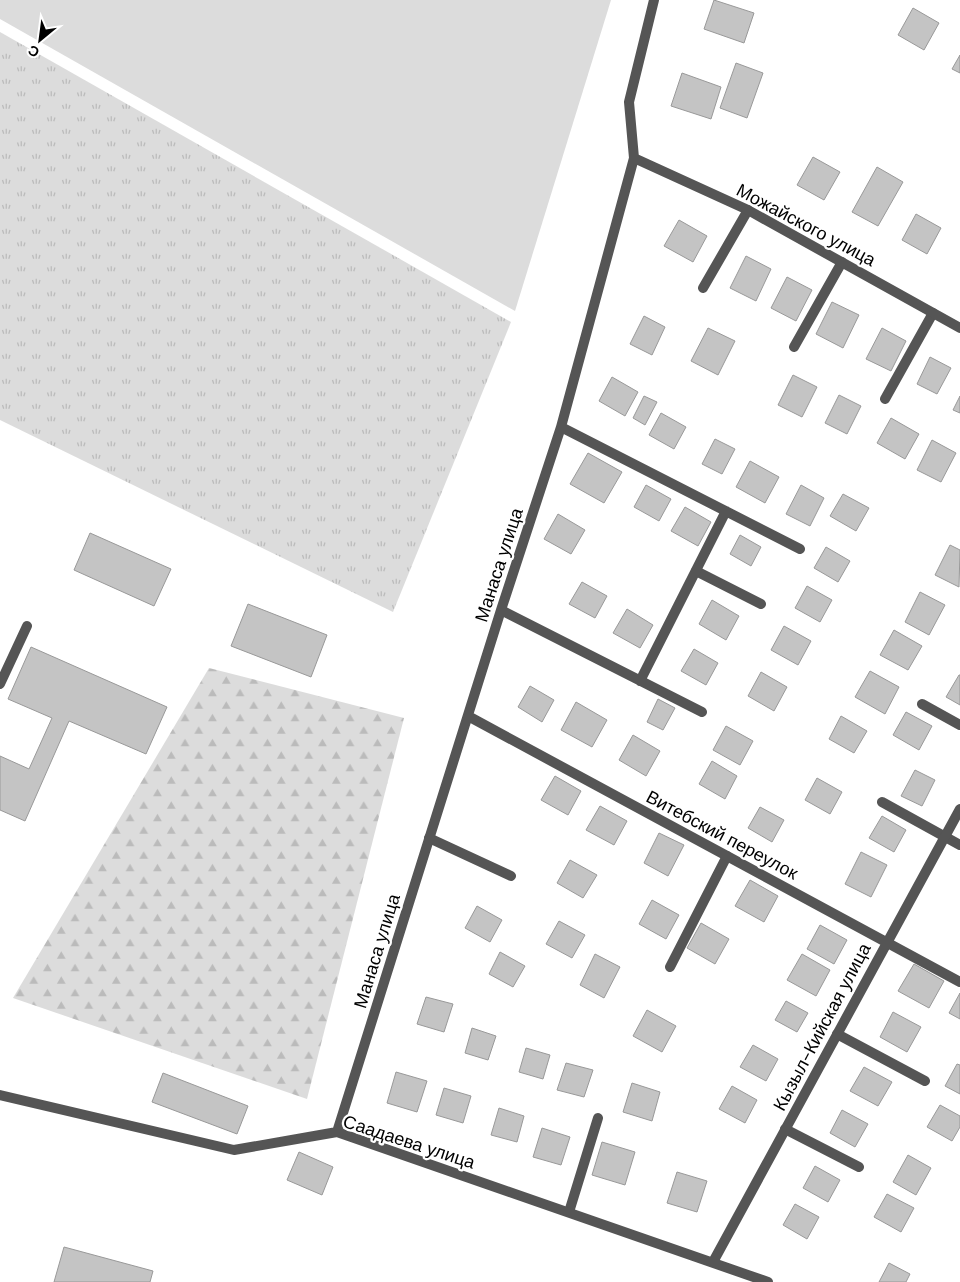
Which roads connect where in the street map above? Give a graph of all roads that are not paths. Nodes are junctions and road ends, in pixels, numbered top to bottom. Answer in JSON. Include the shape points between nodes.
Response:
{"nodes":[{"id":1,"x":654,"y":0,"type":"edge"},
{"id":2,"x":634,"y":158,"type":"junction"},
{"id":3,"x":748,"y":210,"type":"junction"},
{"id":4,"x":842,"y":262,"type":"junction"},
{"id":5,"x":703,"y":288,"type":"dead end"},
{"id":6,"x":933,"y":313,"type":"junction"},
{"id":7,"x":960,"y":328,"type":"edge"},
{"id":8,"x":794,"y":347,"type":"dead end"},
{"id":9,"x":885,"y":399,"type":"dead end"},
{"id":10,"x":561,"y":426,"type":"junction"},
{"id":11,"x":726,"y":511,"type":"junction"},
{"id":12,"x":800,"y":549,"type":"dead end"},
{"id":13,"x":696,"y":570,"type":"junction"},
{"id":14,"x":760,"y":604,"type":"dead end"},
{"id":15,"x":501,"y":610,"type":"junction"},
{"id":16,"x":27,"y":626,"type":"dead end"},
{"id":17,"x":640,"y":681,"type":"junction"},
{"id":18,"x":0,"y":684,"type":"edge"},
{"id":19,"x":922,"y":704,"type":"dead end"},
{"id":20,"x":702,"y":712,"type":"dead end"},
{"id":21,"x":468,"y":716,"type":"junction"},
{"id":22,"x":960,"y":725,"type":"edge"},
{"id":23,"x":882,"y":802,"type":"dead end"},
{"id":24,"x":960,"y":809,"type":"edge"},
{"id":25,"x":945,"y":836,"type":"junction"},
{"id":26,"x":429,"y":838,"type":"junction"},
{"id":27,"x":960,"y":845,"type":"edge"},
{"id":28,"x":727,"y":856,"type":"junction"},
{"id":29,"x":511,"y":876,"type":"dead end"},
{"id":30,"x":886,"y":942,"type":"junction"},
{"id":31,"x":670,"y":967,"type":"dead end"},
{"id":32,"x":960,"y":982,"type":"edge"},
{"id":33,"x":837,"y":1034,"type":"junction"},
{"id":34,"x":924,"y":1081,"type":"dead end"},
{"id":35,"x":0,"y":1095,"type":"edge"},
{"id":36,"x":598,"y":1118,"type":"dead end"},
{"id":37,"x":785,"y":1129,"type":"junction"},
{"id":38,"x":337,"y":1132,"type":"junction"},
{"id":39,"x":859,"y":1167,"type":"dead end"},
{"id":40,"x":569,"y":1212,"type":"junction"},
{"id":41,"x":713,"y":1262,"type":"junction"},
{"id":42,"x":768,"y":1282,"type":"edge"}],
"edges":[{"from":1,"to":2,"type":"street","name":"Манаса улица","via":[[629,102]]},
{"from":2,"to":3,"type":"street","name":"Можайского улица"},
{"from":2,"to":10,"type":"street","name":"Манаса улица"},
{"from":3,"to":4,"type":"street","name":"Можайского улица"},
{"from":3,"to":5,"type":"street"},
{"from":4,"to":6,"type":"street","name":"Можайского улица"},
{"from":4,"to":8,"type":"street"},
{"from":6,"to":7,"type":"street","name":"Можайского улица"},
{"from":6,"to":9,"type":"street"},
{"from":10,"to":11,"type":"street"},
{"from":10,"to":15,"type":"street","name":"Манаса улица"},
{"from":11,"to":12,"type":"street"},
{"from":11,"to":13,"type":"street"},
{"from":13,"to":14,"type":"street"},
{"from":13,"to":17,"type":"street"},
{"from":15,"to":17,"type":"street"},
{"from":15,"to":21,"type":"street","name":"Манаса улица"},
{"from":16,"to":18,"type":"street"},
{"from":17,"to":20,"type":"street"},
{"from":19,"to":22,"type":"street"},
{"from":21,"to":26,"type":"street","name":"Манаса улица"},
{"from":21,"to":28,"type":"street","name":"Витебский переулок"},
{"from":23,"to":25,"type":"street"},
{"from":24,"to":25,"type":"street","name":"Кызыл-Кийская улица"},
{"from":25,"to":27,"type":"street"},
{"from":25,"to":30,"type":"street","name":"Кызыл-Кийская улица"},
{"from":26,"to":29,"type":"street"},
{"from":26,"to":38,"type":"street","name":"Манаса улица"},
{"from":28,"to":30,"type":"street","name":"Витебский переулок"},
{"from":28,"to":31,"type":"street"},
{"from":30,"to":32,"type":"street","name":"Витебский переулок"},
{"from":30,"to":33,"type":"street","name":"Кызыл-Кийская улица"},
{"from":33,"to":34,"type":"street"},
{"from":33,"to":37,"type":"street","name":"Кызыл-Кийская улица"},
{"from":35,"to":38,"type":"street","name":"Саадаева улица","via":[[234,1150]]},
{"from":36,"to":40,"type":"street"},
{"from":37,"to":39,"type":"street"},
{"from":37,"to":41,"type":"street","name":"Кызыл-Кийская улица"},
{"from":38,"to":40,"type":"street","name":"Саадаева улица"},
{"from":40,"to":41,"type":"street","name":"Саадаева улица"},
{"from":41,"to":42,"type":"street","name":"Саадаева улица"}]}
